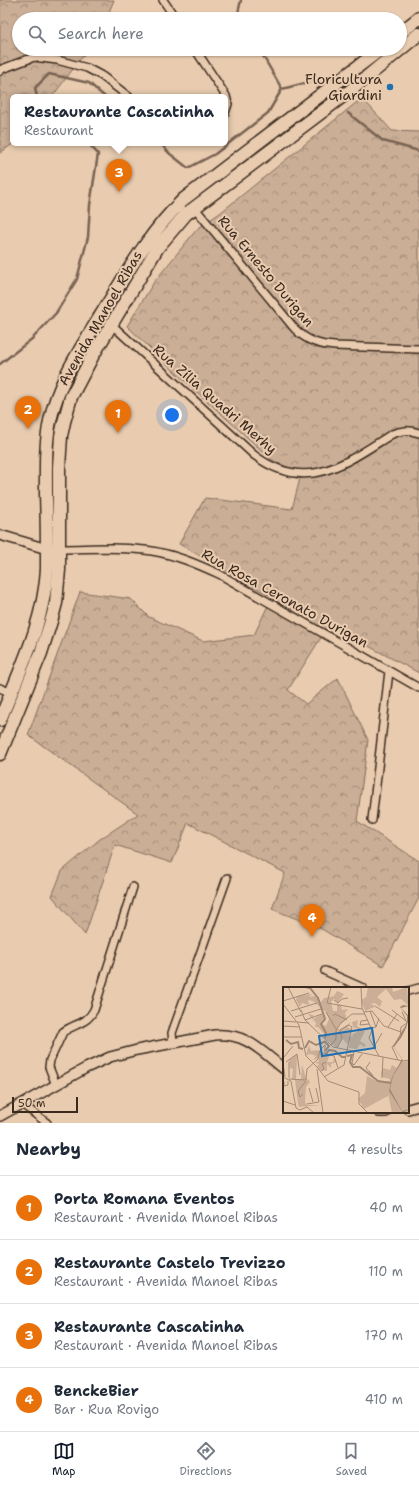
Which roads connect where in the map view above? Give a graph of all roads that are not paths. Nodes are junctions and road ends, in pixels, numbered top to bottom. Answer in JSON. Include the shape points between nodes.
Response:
{"nodes":[{"id":1,"x":163,"y":0,"type":"edge"},
{"id":2,"x":171,"y":12,"type":"edge"},
{"id":3,"x":419,"y":18,"type":"edge"},
{"id":4,"x":407,"y":27,"type":"edge"},
{"id":5,"x":419,"y":34,"type":"edge"},
{"id":6,"x":407,"y":44,"type":"edge"},
{"id":7,"x":200,"y":56,"type":"edge"},
{"id":8,"x":372,"y":56,"type":"edge"},
{"id":9,"x":392,"y":56,"type":"edge"},
{"id":10,"x":361,"y":65,"type":"junction"},
{"id":11,"x":0,"y":71,"type":"edge"},
{"id":12,"x":349,"y":74,"type":"junction"},
{"id":13,"x":368,"y":76,"type":"junction"},
{"id":14,"x":351,"y":90,"type":"junction"},
{"id":15,"x":125,"y":94,"type":"edge"},
{"id":16,"x":225,"y":94,"type":"edge"},
{"id":17,"x":184,"y":199,"type":"junction"},
{"id":18,"x":194,"y":206,"type":"junction"},
{"id":19,"x":114,"y":294,"type":"junction"},
{"id":20,"x":111,"y":324,"type":"junction"},
{"id":21,"x":419,"y":349,"type":"edge"},
{"id":22,"x":419,"y":433,"type":"edge"},
{"id":23,"x":0,"y":535,"type":"edge"},
{"id":24,"x":47,"y":549,"type":"junction"},
{"id":25,"x":60,"y":549,"type":"junction"},
{"id":26,"x":30,"y":646,"type":"junction"},
{"id":27,"x":389,"y":671,"type":"junction"},
{"id":28,"x":30,"y":680,"type":"junction"},
{"id":29,"x":419,"y":688,"type":"edge"},
{"id":30,"x":5,"y":690,"type":"edge"},
{"id":31,"x":0,"y":720,"type":"edge"},
{"id":32,"x":10,"y":729,"type":"junction"},
{"id":33,"x":0,"y":754,"type":"edge"},
{"id":34,"x":372,"y":820,"type":"dead end"},
{"id":35,"x":227,"y":878,"type":"dead end"},
{"id":36,"x":133,"y":887,"type":"dead end"},
{"id":37,"x":325,"y":971,"type":"dead end"},
{"id":38,"x":361,"y":987,"type":"edge"},
{"id":39,"x":419,"y":988,"type":"edge"},
{"id":40,"x":409,"y":991,"type":"edge"},
{"id":41,"x":173,"y":1042,"type":"junction"},
{"id":42,"x":283,"y":1068,"type":"edge"},
{"id":43,"x":56,"y":1085,"type":"junction"},
{"id":44,"x":22,"y":1104,"type":"junction"},
{"id":45,"x":419,"y":1106,"type":"edge"},
{"id":46,"x":409,"y":1109,"type":"edge"},
{"id":47,"x":0,"y":1116,"type":"edge"},
{"id":48,"x":47,"y":1123,"type":"edge"}],
"edges":[{"from":1,"to":2,"type":"street"},
{"from":3,"to":4,"type":"main road"},
{"from":5,"to":6,"type":"main road","name":"Avenida Manoel Ribas"},
{"from":7,"to":16,"type":"street"},
{"from":8,"to":10,"type":"main road","name":"Avenida Manoel Ribas"},
{"from":9,"to":13,"type":"main road","name":"Avenida Manoel Ribas"},
{"from":10,"to":12,"type":"main road","name":"Avenida Manoel Ribas"},
{"from":10,"to":13,"type":"main road","via":[[362,72]]},
{"from":11,"to":15,"type":"street","via":[[34,57],[57,60],[87,68]]},
{"from":12,"to":14,"type":"main road"},
{"from":12,"to":17,"type":"main road","name":"Avenida Manoel Ribas"},
{"from":13,"to":14,"type":"main road","name":"Avenida Manoel Ribas"},
{"from":14,"to":18,"type":"main road","name":"Avenida Manoel Ribas"},
{"from":17,"to":18,"type":"main road"},
{"from":17,"to":19,"type":"main road","name":"Avenida Manoel Ribas","via":[[155,230]]},
{"from":18,"to":20,"type":"main road","name":"Avenida Manoel Ribas","via":[[158,247]]},
{"from":18,"to":21,"type":"street","name":"Rua Ernesto Durigan","via":[[302,336],[322,345]]},
{"from":19,"to":20,"type":"main road","via":[[108,318]]},
{"from":19,"to":24,"type":"main road","name":"Avenida Manoel Ribas","via":[[73,363],[54,405],[46,452]]},
{"from":20,"to":22,"type":"street","name":"Rua Zília Quadri Merhy","via":[[254,455],[289,473],[323,472],[351,460],[392,434],[408,430]]},
{"from":20,"to":25,"type":"main road","name":"Avenida Manoel Ribas","via":[[76,385],[64,422],[59,457]]},
{"from":23,"to":24,"type":"street"},
{"from":24,"to":25,"type":"street"},
{"from":24,"to":26,"type":"main road","name":"Avenida Manoel Ribas","via":[[44,599]]},
{"from":25,"to":27,"type":"street","name":"Rua Rosa Ceronato Durigan","via":[[151,551],[197,563]]},
{"from":25,"to":28,"type":"main road","name":"Avenida Manoel Ribas","via":[[56,603],[47,636]]},
{"from":26,"to":28,"type":"main road","via":[[24,675]]},
{"from":26,"to":30,"type":"main road","name":"Avenida Manoel Ribas"},
{"from":27,"to":29,"type":"street","name":"Rua Rosa Ceronato Durigan"},
{"from":27,"to":34,"type":"street"},
{"from":28,"to":32,"type":"main road","name":"Avenida Manoel Ribas"},
{"from":30,"to":31,"type":"main road","name":"Avenida Manoel Ribas"},
{"from":30,"to":32,"type":"main road","via":[[14,695],[16,700]]},
{"from":32,"to":33,"type":"main road","name":"Avenida Manoel Ribas"},
{"from":35,"to":41,"type":"street","via":[[172,1033]]},
{"from":36,"to":43,"type":"street","via":[[94,1010],[85,1022],[63,1032],[50,1060],[49,1067]]},
{"from":37,"to":38,"type":"street"},
{"from":39,"to":40,"type":"street"},
{"from":41,"to":42,"type":"street","via":[[215,1035],[235,1036],[250,1043]]},
{"from":41,"to":43,"type":"street","via":[[110,1057]]},
{"from":43,"to":44,"type":"street"},
{"from":44,"to":47,"type":"street"},
{"from":44,"to":48,"type":"street"},
{"from":45,"to":46,"type":"street"}]}
